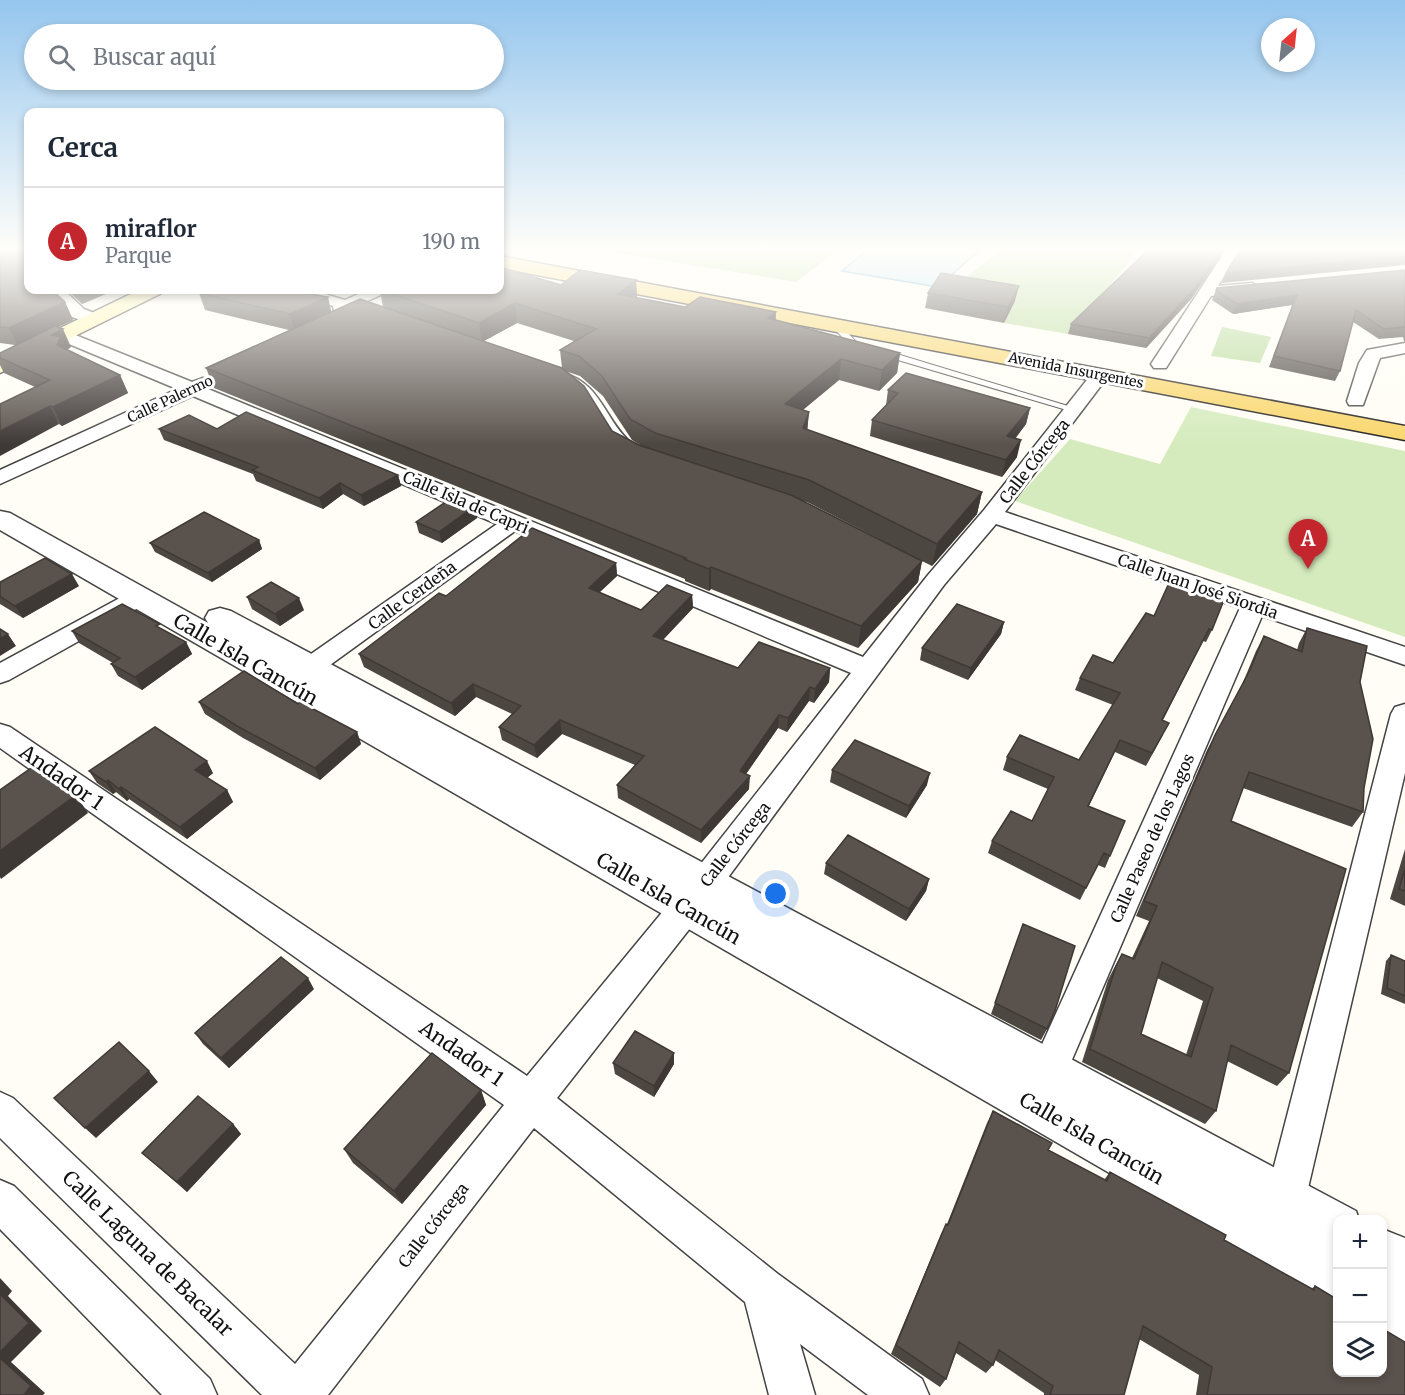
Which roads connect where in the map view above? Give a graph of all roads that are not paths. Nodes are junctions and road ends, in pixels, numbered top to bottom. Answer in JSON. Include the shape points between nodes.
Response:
{"nodes":[{"id":1,"x":338,"y":315,"type":"edge"},
{"id":2,"x":376,"y":315,"type":"edge"},
{"id":3,"x":780,"y":315,"type":"edge"},
{"id":4,"x":1191,"y":315,"type":"edge"},
{"id":5,"x":86,"y":316,"type":"joint"},
{"id":6,"x":327,"y":320,"type":"edge"},
{"id":7,"x":395,"y":321,"type":"edge"},
{"id":8,"x":837,"y":326,"type":"junction"},
{"id":9,"x":63,"y":334,"type":"junction"},
{"id":10,"x":942,"y":345,"type":"junction"},
{"id":11,"x":1405,"y":348,"type":"edge"},
{"id":12,"x":6,"y":355,"type":"edge"},
{"id":13,"x":1136,"y":360,"type":"dead end"},
{"id":14,"x":923,"y":363,"type":"junction"},
{"id":15,"x":1160,"y":364,"type":"junction"},
{"id":16,"x":1183,"y":368,"type":"dead end"},
{"id":17,"x":212,"y":373,"type":"edge"},
{"id":18,"x":550,"y":375,"type":"edge"},
{"id":19,"x":1100,"y":375,"type":"junction"},
{"id":20,"x":186,"y":385,"type":"junction"},
{"id":21,"x":1333,"y":396,"type":"dead end"},
{"id":22,"x":1366,"y":403,"type":"joint"},
{"id":23,"x":1073,"y":409,"type":"junction"},
{"id":24,"x":1405,"y":433,"type":"edge"},
{"id":25,"x":659,"y":463,"type":"edge"},
{"id":26,"x":0,"y":465,"type":"edge"},
{"id":27,"x":0,"y":478,"type":"edge"},
{"id":28,"x":0,"y":498,"type":"edge"},
{"id":29,"x":992,"y":515,"type":"junction"},
{"id":30,"x":0,"y":519,"type":"edge"},
{"id":31,"x":513,"y":522,"type":"junction"},
{"id":32,"x":138,"y":598,"type":"junction"},
{"id":33,"x":1254,"y":605,"type":"junction"},
{"id":34,"x":1405,"y":656,"type":"edge"},
{"id":35,"x":869,"y":670,"type":"junction"},
{"id":36,"x":0,"y":674,"type":"edge"},
{"id":37,"x":297,"y":674,"type":"junction"},
{"id":38,"x":1405,"y":714,"type":"edge"},
{"id":39,"x":0,"y":734,"type":"edge"},
{"id":40,"x":695,"y":896,"type":"junction"},
{"id":41,"x":1041,"y":1088,"type":"junction"},
{"id":42,"x":531,"y":1101,"type":"junction"},
{"id":43,"x":0,"y":1111,"type":"edge"},
{"id":44,"x":0,"y":1200,"type":"edge"},
{"id":45,"x":1285,"y":1201,"type":"junction"},
{"id":46,"x":1333,"y":1226,"type":"edge"},
{"id":47,"x":1387,"y":1256,"type":"edge"},
{"id":48,"x":1405,"y":1266,"type":"edge"},
{"id":49,"x":1333,"y":1274,"type":"edge"},
{"id":50,"x":763,"y":1289,"type":"junction"},
{"id":51,"x":1387,"y":1304,"type":"edge"},
{"id":52,"x":1405,"y":1315,"type":"edge"},
{"id":53,"x":194,"y":1395,"type":"edge"},
{"id":54,"x":297,"y":1395,"type":"edge"},
{"id":55,"x":792,"y":1395,"type":"edge"},
{"id":56,"x":906,"y":1395,"type":"edge"}],
"edges":[{"from":1,"to":6,"type":"street"},
{"from":2,"to":7,"type":"street"},
{"from":3,"to":8,"type":"main road","name":"Avenida Insurgentes"},
{"from":4,"to":15,"type":"street"},
{"from":5,"to":9,"type":"main road"},
{"from":5,"to":12,"type":"main road"},
{"from":8,"to":10,"type":"main road","name":"Avenida Insurgentes"},
{"from":8,"to":14,"type":"lane","via":[[854,345]]},
{"from":9,"to":12,"type":"main road"},
{"from":9,"to":20,"type":"street","name":"Calle Isla de Capri"},
{"from":10,"to":14,"type":"lane"},
{"from":10,"to":19,"type":"main road","name":"Avenida Insurgentes"},
{"from":11,"to":22,"type":"street","via":[[1373,354],[1368,363]]},
{"from":13,"to":15,"type":"main road","name":"Avenida Insurgentes"},
{"from":14,"to":23,"type":"lane"},
{"from":15,"to":16,"type":"main road","name":"Avenida Insurgentes"},
{"from":17,"to":20,"type":"street","name":"Calle Palermo"},
{"from":18,"to":25,"type":"street","via":[[572,382],[595,402],[622,446]]},
{"from":19,"to":23,"type":"street","name":"Calle Córcega"},
{"from":19,"to":24,"type":"main road","name":"Avenida Insurgentes"},
{"from":20,"to":26,"type":"street","name":"Calle Palermo"},
{"from":20,"to":27,"type":"street","name":"Calle Palermo"},
{"from":20,"to":31,"type":"street","name":"Calle Isla de Capri"},
{"from":21,"to":22,"type":"main road"},
{"from":23,"to":29,"type":"street","name":"Calle Córcega"},
{"from":28,"to":37,"type":"street","name":"Calle Isla Cancún"},
{"from":29,"to":33,"type":"street","name":"Calle Juan José Siordia"},
{"from":29,"to":35,"type":"street","name":"Calle Córcega","via":[[925,575]]},
{"from":30,"to":32,"type":"street","name":"Calle Isla Cancún"},
{"from":31,"to":35,"type":"street","name":"Calle Isla de Capri"},
{"from":31,"to":37,"type":"street","name":"Calle Cerdeña"},
{"from":32,"to":36,"type":"street"},
{"from":32,"to":37,"type":"street","name":"Calle Isla Cancún"},
{"from":33,"to":34,"type":"street","name":"Calle Juan José Siordia"},
{"from":33,"to":41,"type":"street","name":"Calle Paseo de los Lagos"},
{"from":35,"to":40,"type":"street","name":"Calle Córcega"},
{"from":37,"to":40,"type":"street","name":"Calle Isla Cancún"},
{"from":38,"to":45,"type":"street"},
{"from":39,"to":42,"type":"street","name":"Andador 1"},
{"from":40,"to":41,"type":"street","name":"Calle Isla Cancún"},
{"from":40,"to":42,"type":"street","name":"Calle Córcega"},
{"from":41,"to":45,"type":"street","name":"Calle Isla Cancún"},
{"from":41,"to":49,"type":"street","name":"Calle Isla Cancún"},
{"from":42,"to":50,"type":"street","name":"Andador 1"},
{"from":42,"to":54,"type":"street","name":"Calle Córcega"},
{"from":43,"to":54,"type":"street","name":"Calle Laguna de Bacalar"},
{"from":44,"to":53,"type":"street"},
{"from":45,"to":46,"type":"street","name":"Calle Isla Cancún"},
{"from":47,"to":48,"type":"street"},
{"from":50,"to":55,"type":"street"},
{"from":50,"to":56,"type":"street","name":"Andador 1"},
{"from":51,"to":52,"type":"street"}]}
